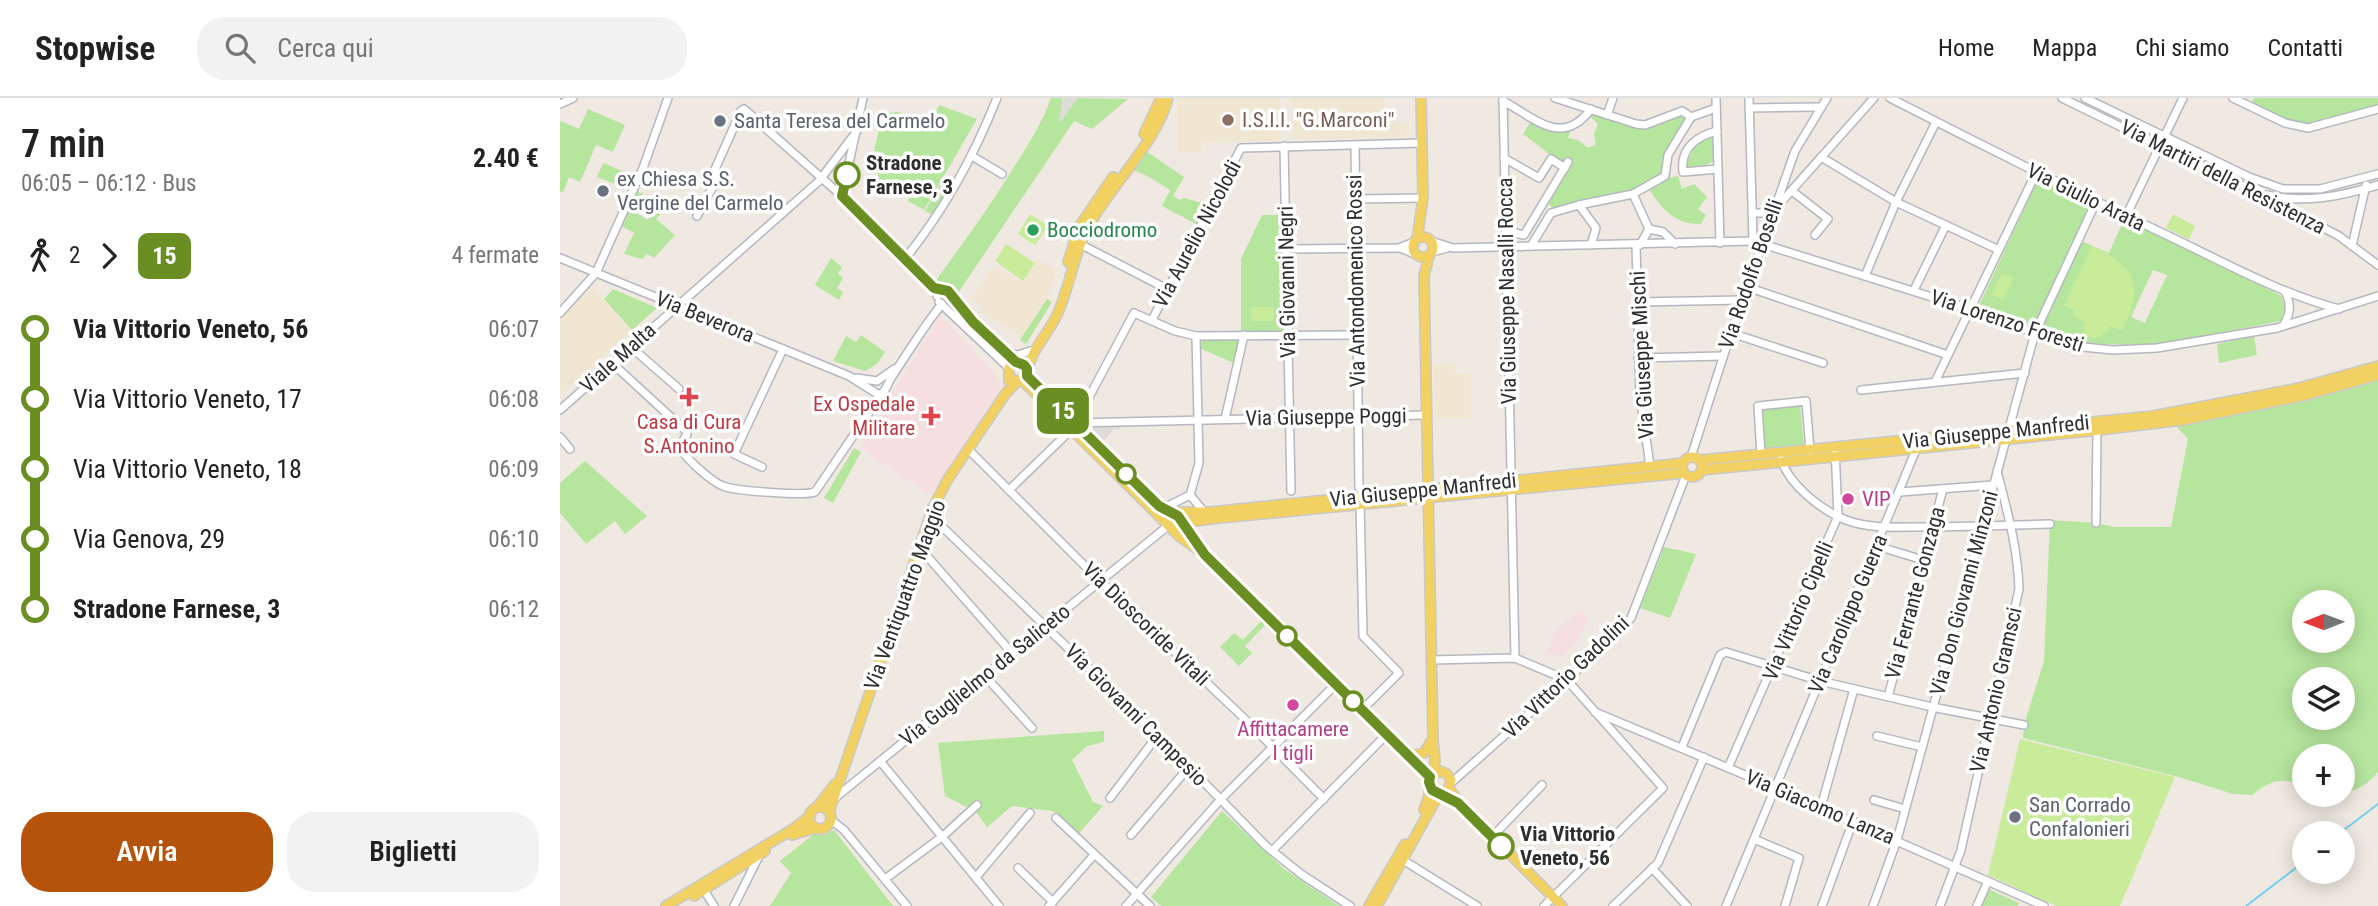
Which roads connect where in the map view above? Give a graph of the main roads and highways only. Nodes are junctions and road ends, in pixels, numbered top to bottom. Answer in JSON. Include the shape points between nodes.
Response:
{"nodes":[{"id":1,"x":1168,"y":98,"type":"edge"},
{"id":2,"x":1421,"y":98,"type":"edge"},
{"id":3,"x":1160,"y":102,"type":"edge"},
{"id":4,"x":1143,"y":146,"type":"junction"},
{"id":5,"x":1135,"y":158,"type":"junction"},
{"id":6,"x":1118,"y":171,"type":"junction"},
{"id":7,"x":1096,"y":201,"type":"junction"},
{"id":8,"x":1423,"y":201,"type":"junction"},
{"id":9,"x":1087,"y":229,"type":"junction"},
{"id":10,"x":1430,"y":240,"type":"junction"},
{"id":11,"x":1416,"y":241,"type":"junction"},
{"id":12,"x":1077,"y":243,"type":"junction"},
{"id":13,"x":1431,"y":254,"type":"junction"},
{"id":14,"x":1416,"y":255,"type":"junction"},
{"id":15,"x":1424,"y":276,"type":"junction"},
{"id":16,"x":2378,"y":366,"type":"edge"},
{"id":17,"x":1018,"y":372,"type":"junction"},
{"id":18,"x":2378,"y":375,"type":"edge"},
{"id":19,"x":2165,"y":418,"type":"junction"},
{"id":20,"x":1075,"y":422,"type":"junction"},
{"id":21,"x":1835,"y":452,"type":"junction"},
{"id":22,"x":1780,"y":457,"type":"junction"},
{"id":23,"x":1691,"y":466,"type":"junction"},
{"id":24,"x":1511,"y":485,"type":"junction"},
{"id":25,"x":1427,"y":495,"type":"junction"},
{"id":26,"x":1203,"y":516,"type":"junction"},
{"id":27,"x":1174,"y":518,"type":"junction"},
{"id":28,"x":1191,"y":538,"type":"junction"},
{"id":29,"x":1205,"y":555,"type":"junction"},
{"id":30,"x":1433,"y":740,"type":"junction"},
{"id":31,"x":1410,"y":757,"type":"junction"},
{"id":32,"x":1435,"y":761,"type":"junction"},
{"id":33,"x":844,"y":769,"type":"junction"},
{"id":34,"x":1444,"y":772,"type":"junction"},
{"id":35,"x":1431,"y":779,"type":"junction"},
{"id":36,"x":1447,"y":788,"type":"junction"},
{"id":37,"x":817,"y":807,"type":"junction"},
{"id":38,"x":830,"y":816,"type":"junction"},
{"id":39,"x":810,"y":817,"type":"junction"},
{"id":40,"x":816,"y":828,"type":"junction"},
{"id":41,"x":756,"y":853,"type":"junction"},
{"id":42,"x":666,"y":906,"type":"edge"},
{"id":43,"x":677,"y":906,"type":"edge"},
{"id":44,"x":1369,"y":906,"type":"edge"},
{"id":45,"x":1377,"y":906,"type":"edge"},
{"id":46,"x":1562,"y":906,"type":"edge"}],
"edges":[{"from":1,"to":4,"type":"main road"},
{"from":2,"to":8,"type":"main road"},
{"from":3,"to":4,"type":"main road"},
{"from":3,"to":6,"type":"main road","via":[[1145,134]]},
{"from":4,"to":5,"type":"main road"},
{"from":5,"to":6,"type":"main road"},
{"from":5,"to":9,"type":"main road"},
{"from":6,"to":7,"type":"main road"},
{"from":7,"to":9,"type":"main road"},
{"from":7,"to":12,"type":"main road","via":[[1079,227]]},
{"from":8,"to":10,"type":"main road"},
{"from":8,"to":11,"type":"main road"},
{"from":9,"to":12,"type":"main road"},
{"from":10,"to":11,"type":"main road"},
{"from":10,"to":13,"type":"main road"},
{"from":11,"to":14,"type":"main road"},
{"from":12,"to":17,"type":"main road","via":[[1055,308]]},
{"from":12,"to":17,"type":"main road","name":"Via Ventiquattro Maggio","via":[[1058,313]]},
{"from":13,"to":14,"type":"main road","via":[[1425,258]]},
{"from":13,"to":15,"type":"main road"},
{"from":14,"to":15,"type":"main road"},
{"from":15,"to":25,"type":"main road"},
{"from":16,"to":19,"type":"main road","name":"Via Giuseppe Manfredi"},
{"from":17,"to":20,"type":"main road"},
{"from":17,"to":33,"type":"main road","name":"Via Ventiquattro Maggio","via":[[948,479],[930,515]]},
{"from":18,"to":19,"type":"main road","name":"Via Giuseppe Manfredi","via":[[2302,396]]},
{"from":19,"to":21,"type":"main road","name":"Via Giuseppe Manfredi"},
{"from":20,"to":27,"type":"main road"},
{"from":20,"to":27,"type":"main road"},
{"from":21,"to":22,"type":"main road","name":"Via Giuseppe Manfredi"},
{"from":21,"to":22,"type":"main road","name":"Via Giuseppe Manfredi"},
{"from":22,"to":23,"type":"main road","name":"Via Giuseppe Manfredi"},
{"from":22,"to":23,"type":"main road","name":"Via Giuseppe Manfredi","via":[[1761,455]]},
{"from":23,"to":24,"type":"main road","name":"Via Giuseppe Manfredi"},
{"from":23,"to":24,"type":"main road","name":"Via Giuseppe Manfredi","via":[[1650,466]]},
{"from":24,"to":25,"type":"main road","name":"Via Giuseppe Manfredi"},
{"from":25,"to":26,"type":"main road","name":"Via Giuseppe Manfredi","via":[[1360,496]]},
{"from":25,"to":30,"type":"main road"},
{"from":26,"to":27,"type":"main road"},
{"from":26,"to":27,"type":"main road","name":"Via Giuseppe Manfredi"},
{"from":26,"to":28,"type":"main road"},
{"from":27,"to":28,"type":"main road"},
{"from":27,"to":29,"type":"main road"},
{"from":28,"to":29,"type":"main road"},
{"from":29,"to":31,"type":"main road"},
{"from":30,"to":31,"type":"main road","via":[[1424,753]]},
{"from":30,"to":32,"type":"main road"},
{"from":31,"to":35,"type":"main road"},
{"from":32,"to":34,"type":"main road"},
{"from":32,"to":35,"type":"main road"},
{"from":33,"to":37,"type":"main road","name":"Via Ventiquattro Maggio"},
{"from":33,"to":38,"type":"main road","name":"Via Ventiquattro Maggio"},
{"from":34,"to":35,"type":"main road"},
{"from":34,"to":36,"type":"main road","via":[[1449,776]]},
{"from":35,"to":36,"type":"main road","via":[[1434,792]]},
{"from":35,"to":44,"type":"main road","via":[[1422,815]]},
{"from":36,"to":45,"type":"main road","via":[[1434,802]]},
{"from":36,"to":46,"type":"main road"},
{"from":37,"to":38,"type":"main road","via":[[825,808]]},
{"from":37,"to":39,"type":"main road","name":"Via Ventiquattro Maggio"},
{"from":38,"to":40,"type":"main road","name":"Via Ventiquattro Maggio","via":[[824,828]]},
{"from":39,"to":40,"type":"main road"},
{"from":39,"to":41,"type":"main road","name":"Via Ventiquattro Maggio"},
{"from":40,"to":41,"type":"main road","name":"Via Ventiquattro Maggio"},
{"from":41,"to":42,"type":"main road","name":"Via Ventiquattro Maggio"},
{"from":41,"to":43,"type":"main road","name":"Via Ventiquattro Maggio"}]}
